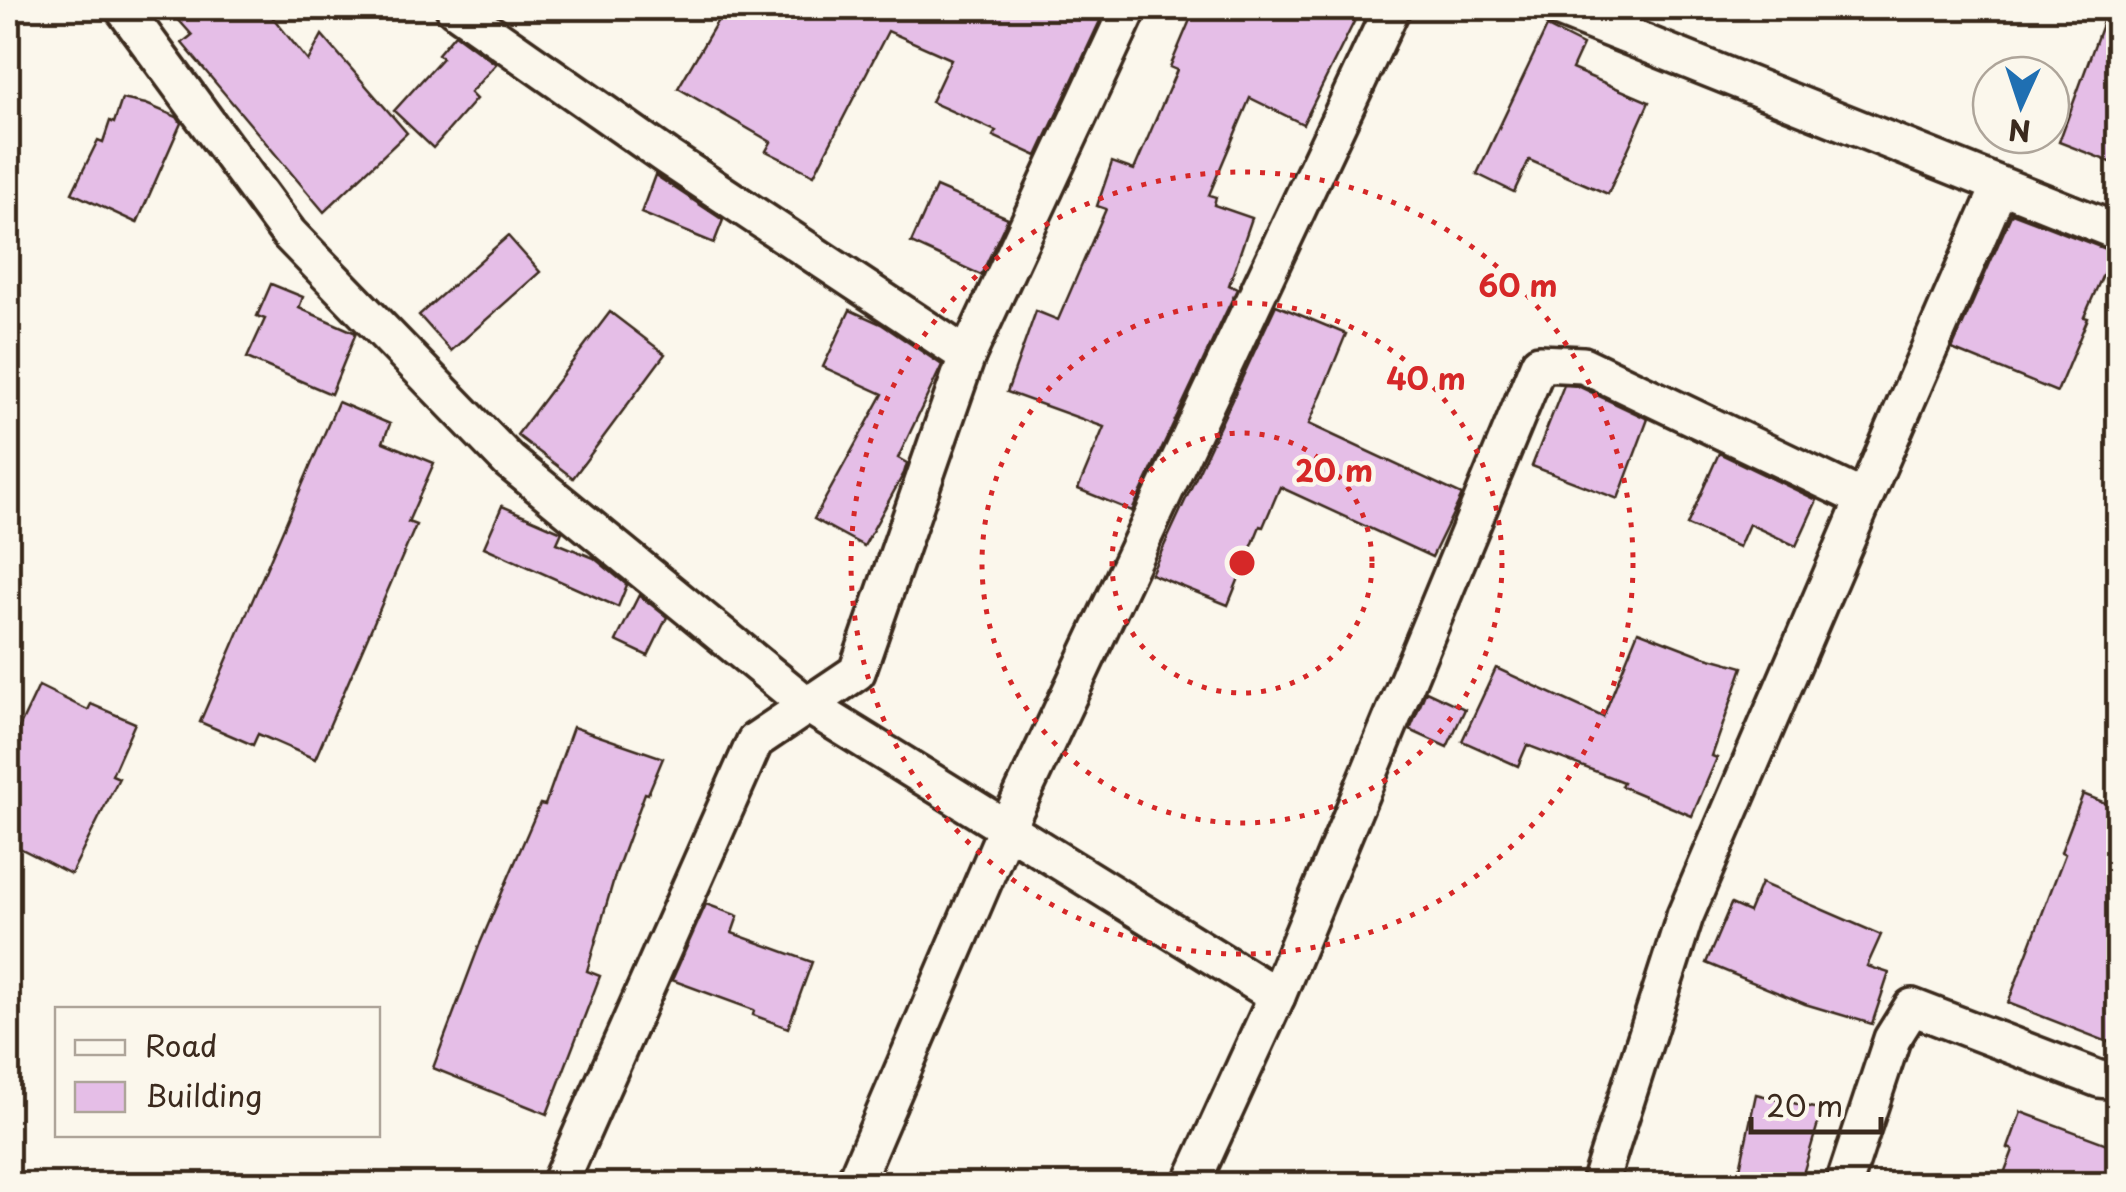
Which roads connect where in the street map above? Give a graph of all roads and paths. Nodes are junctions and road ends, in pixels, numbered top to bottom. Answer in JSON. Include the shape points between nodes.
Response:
{"nodes":[{"id":1,"x":122,"y":8,"type":"edge"},
{"id":2,"x":454,"y":8,"type":"edge"},
{"id":3,"x":1129,"y":8,"type":"edge"},
{"id":4,"x":1392,"y":8,"type":"edge"},
{"id":5,"x":1557,"y":8,"type":"edge"},
{"id":6,"x":2000,"y":186,"type":"junction"},
{"id":7,"x":2118,"y":232,"type":"edge"},
{"id":8,"x":967,"y":356,"type":"junction"},
{"id":9,"x":1864,"y":499,"type":"junction"},
{"id":10,"x":806,"y":704,"type":"junction"},
{"id":11,"x":1006,"y":829,"type":"junction"},
{"id":12,"x":1277,"y":996,"type":"junction"},
{"id":13,"x":2118,"y":1080,"type":"edge"},
{"id":14,"x":559,"y":1184,"type":"edge"},
{"id":15,"x":854,"y":1184,"type":"edge"},
{"id":16,"x":1191,"y":1184,"type":"edge"},
{"id":17,"x":1599,"y":1184,"type":"edge"},
{"id":18,"x":1844,"y":1184,"type":"edge"}],
"edges":[{"from":1,"to":10,"type":"street","via":[[289,234],[509,461]]},
{"from":2,"to":8,"type":"street"},
{"from":3,"to":8,"type":"street"},
{"from":4,"to":11,"type":"street"},
{"from":5,"to":6,"type":"street"},
{"from":6,"to":7,"type":"street"},
{"from":6,"to":9,"type":"street"},
{"from":8,"to":10,"type":"street","via":[[857,672]]},
{"from":9,"to":12,"type":"street","via":[[1583,365],[1539,362]]},
{"from":9,"to":17,"type":"street","via":[[1685,916]]},
{"from":10,"to":11,"type":"street"},
{"from":10,"to":14,"type":"street","via":[[755,742]]},
{"from":11,"to":12,"type":"street"},
{"from":11,"to":15,"type":"street"},
{"from":12,"to":16,"type":"street"},
{"from":13,"to":18,"type":"street","via":[[2099,1080],[1912,1007],[1892,1039]]}]}
